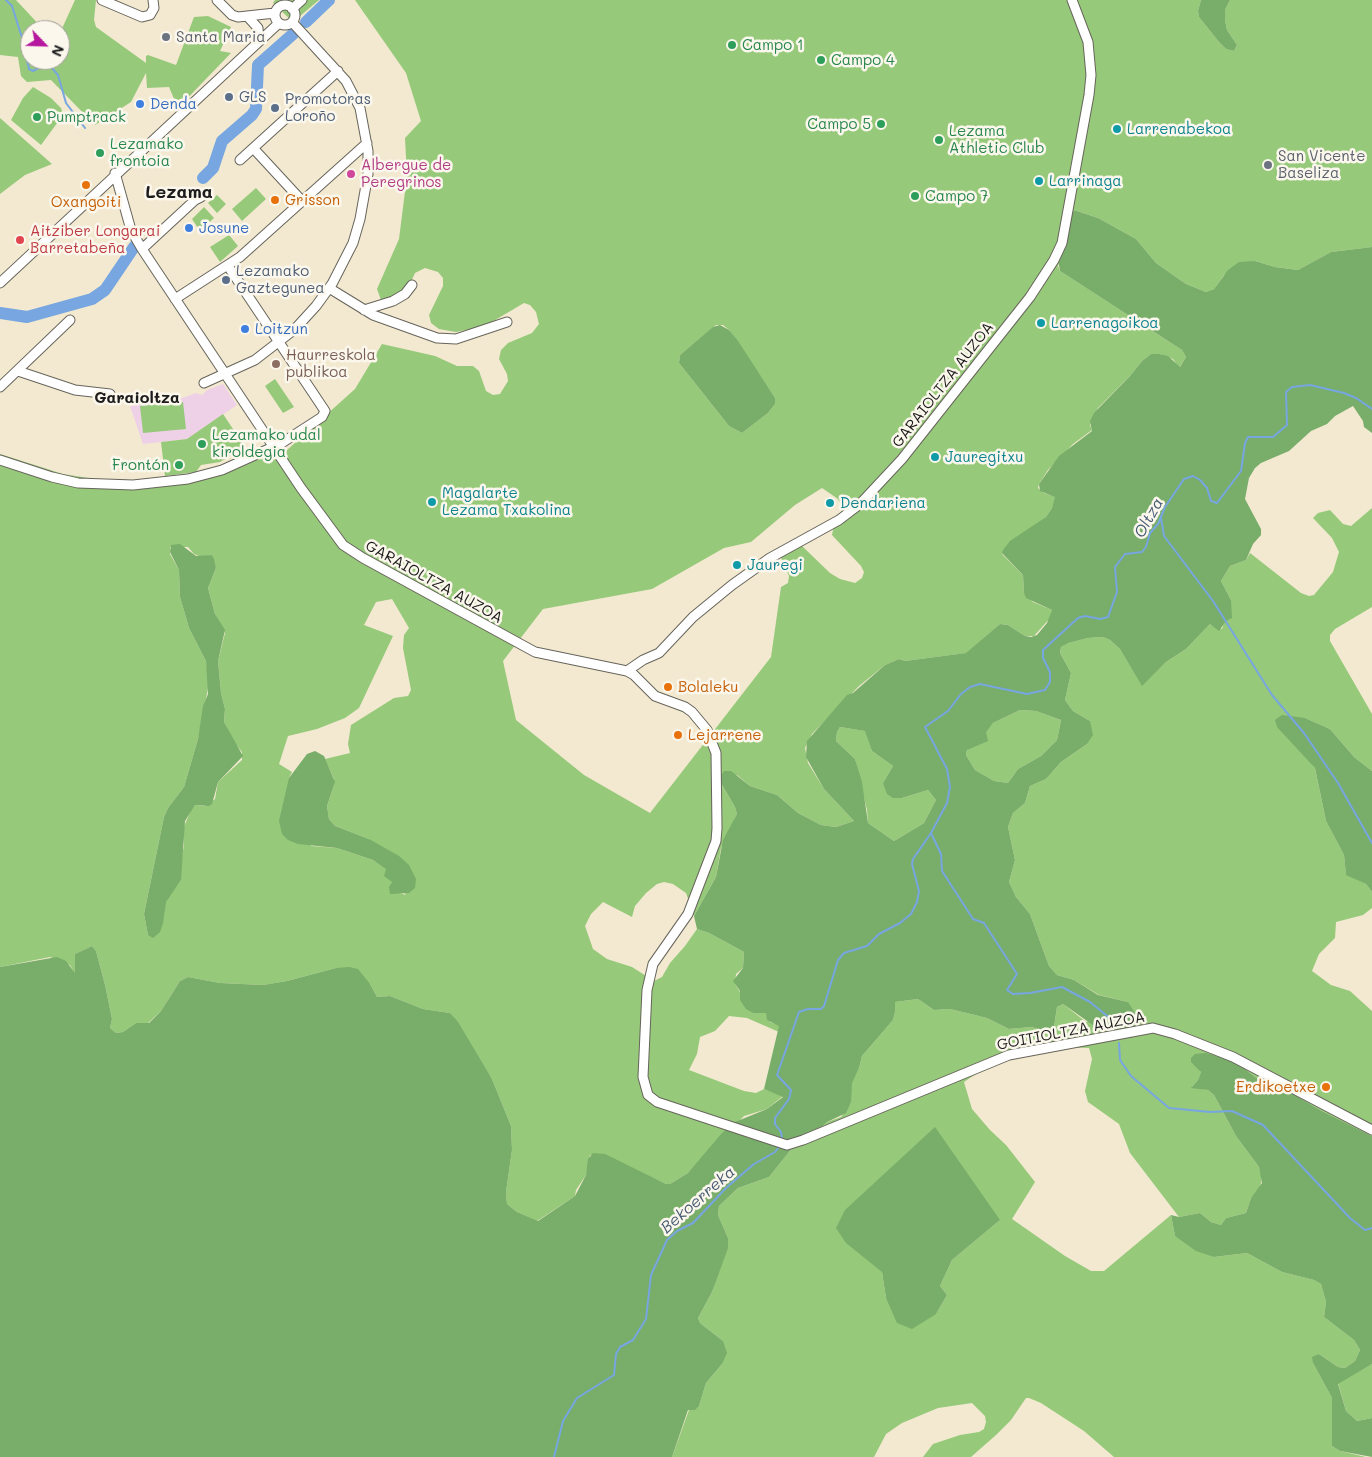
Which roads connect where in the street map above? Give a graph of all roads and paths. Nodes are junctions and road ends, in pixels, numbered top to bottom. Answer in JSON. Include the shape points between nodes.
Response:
{"nodes":[{"id":1,"x":152,"y":0,"type":"edge"},
{"id":2,"x":217,"y":0,"type":"edge"},
{"id":3,"x":302,"y":0,"type":"edge"},
{"id":4,"x":1072,"y":0,"type":"edge"},
{"id":5,"x":107,"y":1,"type":"edge"},
{"id":6,"x":292,"y":9,"type":"junction"},
{"id":7,"x":275,"y":13,"type":"junction"},
{"id":8,"x":248,"y":16,"type":"junction"},
{"id":9,"x":292,"y":22,"type":"junction"},
{"id":10,"x":279,"y":23,"type":"junction"},
{"id":11,"x":259,"y":41,"type":"junction"},
{"id":12,"x":338,"y":72,"type":"junction"},
{"id":13,"x":367,"y":143,"type":"junction"},
{"id":14,"x":254,"y":149,"type":"junction"},
{"id":15,"x":355,"y":154,"type":"junction"},
{"id":16,"x":368,"y":158,"type":"junction"},
{"id":17,"x":240,"y":160,"type":"dead end"},
{"id":18,"x":115,"y":174,"type":"junction"},
{"id":19,"x":201,"y":197,"type":"dead end"},
{"id":20,"x":302,"y":201,"type":"junction"},
{"id":21,"x":142,"y":249,"type":"junction"},
{"id":22,"x":228,"y":266,"type":"junction"},
{"id":23,"x":1,"y":280,"type":"edge"},
{"id":24,"x":412,"y":285,"type":"dead end"},
{"id":25,"x":329,"y":288,"type":"junction"},
{"id":26,"x":174,"y":298,"type":"junction"},
{"id":27,"x":364,"y":310,"type":"junction"},
{"id":28,"x":70,"y":320,"type":"dead end"},
{"id":29,"x":508,"y":322,"type":"dead end"},
{"id":30,"x":279,"y":343,"type":"junction"},
{"id":31,"x":18,"y":370,"type":"junction"},
{"id":32,"x":225,"y":375,"type":"junction"},
{"id":33,"x":204,"y":382,"type":"dead end"},
{"id":34,"x":0,"y":387,"type":"edge"},
{"id":35,"x":110,"y":394,"type":"dead end"},
{"id":36,"x":273,"y":447,"type":"junction"},
{"id":37,"x":0,"y":460,"type":"edge"},
{"id":38,"x":627,"y":671,"type":"junction"},
{"id":39,"x":1372,"y":1130,"type":"edge"},
{"id":40,"x":769,"y":1141,"type":"joint"}],
"edges":[{"from":1,"to":5,"type":"street","via":[[154,8],[150,15],[142,17]]},
{"from":2,"to":8,"type":"street","via":[[232,15]]},
{"from":3,"to":6,"type":"street"},
{"from":4,"to":38,"type":"street","name":"GARAIOLTZA AUZOA","via":[[1088,42],[1089,95],[1062,243],[1030,297],[902,459],[860,504],[732,585],[692,617],[660,653]]},
{"from":6,"to":7,"type":"street","via":[[281,6]]},
{"from":6,"to":9,"type":"street","via":[[295,16]]},
{"from":7,"to":8,"type":"street"},
{"from":7,"to":10,"type":"street"},
{"from":8,"to":11,"type":"street","via":[[258,28]]},
{"from":9,"to":10,"type":"street","via":[[286,25]]},
{"from":9,"to":12,"type":"street"},
{"from":10,"to":11,"type":"street"},
{"from":11,"to":18,"type":"street"},
{"from":12,"to":13,"type":"street","via":[[351,88],[360,108]]},
{"from":12,"to":14,"type":"street"},
{"from":13,"to":15,"type":"street"},
{"from":13,"to":16,"type":"street"},
{"from":14,"to":17,"type":"street"},
{"from":14,"to":20,"type":"street"},
{"from":15,"to":16,"type":"street"},
{"from":15,"to":20,"type":"street"},
{"from":16,"to":25,"type":"street","via":[[360,219],[353,242]]},
{"from":18,"to":21,"type":"street","name":"GARAIOLTZA AUZOA","via":[[131,230]]},
{"from":18,"to":23,"type":"street"},
{"from":19,"to":21,"type":"street"},
{"from":20,"to":22,"type":"street"},
{"from":21,"to":26,"type":"street","name":"GARAIOLTZA AUZOA"},
{"from":22,"to":26,"type":"street"},
{"from":22,"to":30,"type":"street"},
{"from":24,"to":27,"type":"street","via":[[393,301]]},
{"from":25,"to":27,"type":"street"},
{"from":25,"to":30,"type":"street"},
{"from":26,"to":32,"type":"street","name":"GARAIOLTZA AUZOA"},
{"from":27,"to":29,"type":"street","via":[[404,328],[447,340]]},
{"from":28,"to":31,"type":"street"},
{"from":30,"to":32,"type":"street"},
{"from":30,"to":36,"type":"street","via":[[325,413]]},
{"from":31,"to":34,"type":"street"},
{"from":31,"to":35,"type":"street","via":[[75,390]]},
{"from":32,"to":33,"type":"street"},
{"from":32,"to":36,"type":"street","name":"GARAIOLTZA AUZOA"},
{"from":36,"to":37,"type":"street","via":[[222,470],[188,479],[134,485],[78,483],[52,478]]},
{"from":36,"to":38,"type":"street","name":"GARAIOLTZA AUZOA","via":[[335,537],[352,552],[535,652]]},
{"from":38,"to":40,"type":"street","name":"GARAIOLTZA AUZOA","via":[[655,696],[685,707],[699,719],[713,741],[716,763],[717,828],[711,857],[688,914],[653,964],[649,976],[644,1086],[657,1102]]},
{"from":39,"to":40,"type":"street","name":"GOITIOLTZA AUZOA","via":[[1251,1066],[1153,1028],[1008,1055],[803,1140],[787,1145]]}]}
